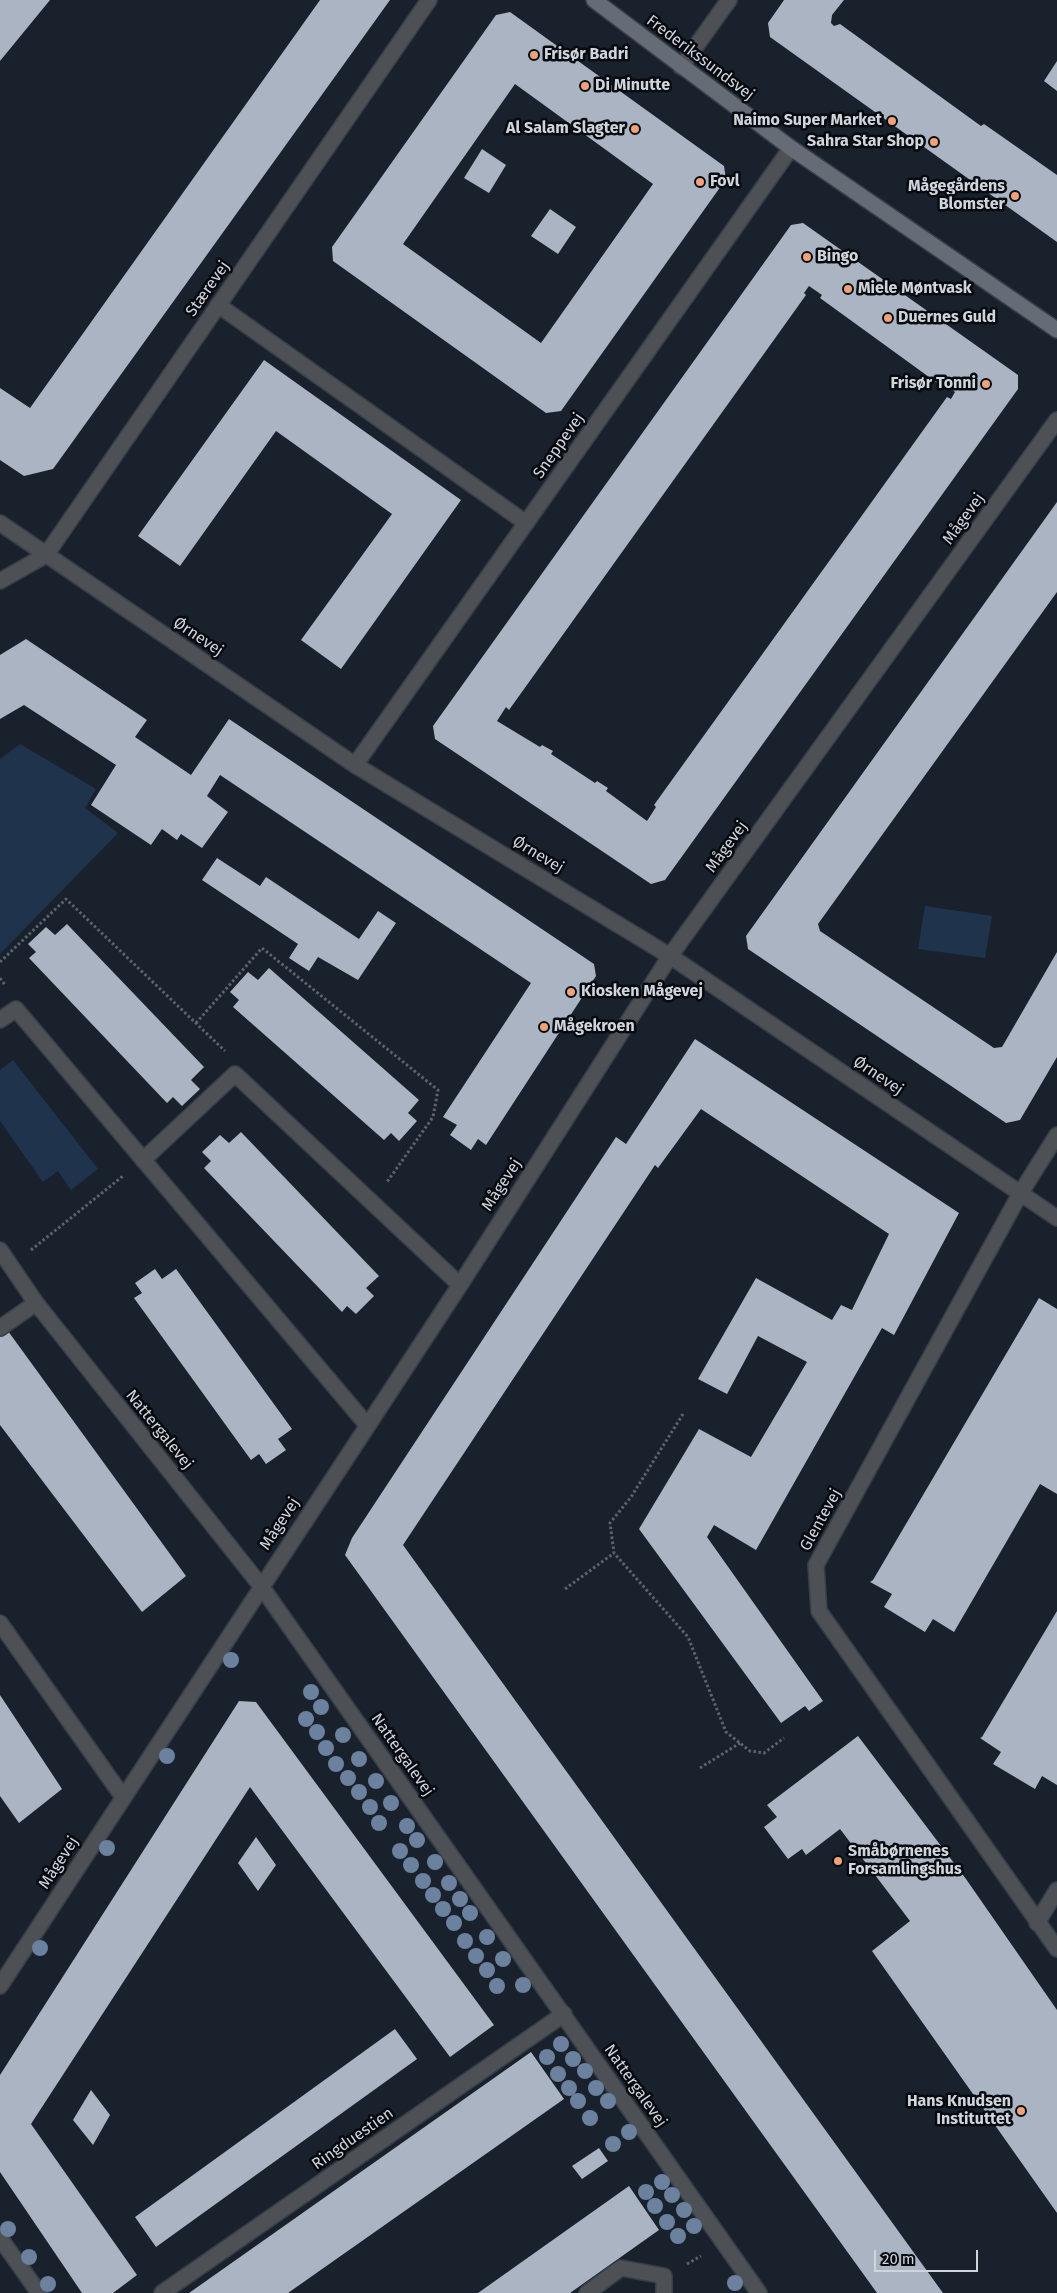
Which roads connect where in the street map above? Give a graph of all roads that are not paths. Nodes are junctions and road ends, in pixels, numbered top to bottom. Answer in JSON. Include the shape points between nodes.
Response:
{"nodes":[{"id":1,"x":429,"y":0,"type":"edge"},
{"id":2,"x":594,"y":0,"type":"edge"},
{"id":3,"x":728,"y":0,"type":"edge"},
{"id":4,"x":681,"y":67,"type":"junction"},
{"id":5,"x":791,"y":148,"type":"junction"},
{"id":6,"x":218,"y":305,"type":"junction"},
{"id":7,"x":1057,"y":330,"type":"edge"},
{"id":8,"x":1057,"y":420,"type":"edge"},
{"id":9,"x":0,"y":523,"type":"edge"},
{"id":10,"x":526,"y":523,"type":"junction"},
{"id":11,"x":46,"y":555,"type":"junction"},
{"id":12,"x":0,"y":581,"type":"edge"},
{"id":13,"x":355,"y":765,"type":"junction"},
{"id":14,"x":670,"y":956,"type":"junction"},
{"id":15,"x":0,"y":1020,"type":"edge"},
{"id":16,"x":1057,"y":1135,"type":"edge"},
{"id":17,"x":143,"y":1160,"type":"junction"},
{"id":18,"x":1020,"y":1194,"type":"junction"},
{"id":19,"x":1057,"y":1218,"type":"edge"},
{"id":20,"x":0,"y":1250,"type":"edge"},
{"id":21,"x":460,"y":1285,"type":"junction"},
{"id":22,"x":36,"y":1303,"type":"junction"},
{"id":23,"x":0,"y":1328,"type":"edge"},
{"id":24,"x":367,"y":1425,"type":"junction"},
{"id":25,"x":261,"y":1586,"type":"junction"},
{"id":26,"x":0,"y":1623,"type":"edge"},
{"id":27,"x":123,"y":1797,"type":"junction"},
{"id":28,"x":1057,"y":1890,"type":"edge"},
{"id":29,"x":1038,"y":1923,"type":"junction"},
{"id":30,"x":1057,"y":1949,"type":"edge"},
{"id":31,"x":0,"y":1986,"type":"edge"},
{"id":32,"x":564,"y":2014,"type":"junction"},
{"id":33,"x":0,"y":2238,"type":"edge"},
{"id":34,"x":39,"y":2293,"type":"edge"},
{"id":35,"x":162,"y":2293,"type":"edge"},
{"id":36,"x":586,"y":2293,"type":"edge"},
{"id":37,"x":664,"y":2293,"type":"edge"},
{"id":38,"x":759,"y":2293,"type":"edge"}],
"edges":[{"from":1,"to":6,"type":"street","name":"Stærevej"},
{"from":2,"to":4,"type":"street","name":"Frederikssundsvej"},
{"from":3,"to":4,"type":"street"},
{"from":4,"to":5,"type":"street","name":"Frederikssundsvej"},
{"from":5,"to":7,"type":"street","name":"Frederikssundsvej"},
{"from":5,"to":10,"type":"street","name":"Sneppevej"},
{"from":6,"to":10,"type":"street"},
{"from":6,"to":11,"type":"street","name":"Stærevej"},
{"from":8,"to":14,"type":"street","name":"Mågevej"},
{"from":9,"to":11,"type":"street","name":"Ørnevej"},
{"from":10,"to":13,"type":"street","name":"Sneppevej"},
{"from":11,"to":12,"type":"street","name":"Stærevej"},
{"from":11,"to":13,"type":"street","name":"Ørnevej"},
{"from":13,"to":14,"type":"street","name":"Ørnevej"},
{"from":14,"to":18,"type":"street","name":"Ørnevej"},
{"from":14,"to":21,"type":"street","name":"Mågevej"},
{"from":15,"to":17,"type":"street","via":[[16,1009]]},
{"from":16,"to":18,"type":"street","name":"Glentevej"},
{"from":17,"to":21,"type":"street","via":[[235,1074]]},
{"from":17,"to":24,"type":"street"},
{"from":18,"to":19,"type":"street","name":"Ørnevej"},
{"from":18,"to":29,"type":"street","name":"Glentevej","via":[[816,1565],[819,1611]]},
{"from":20,"to":22,"type":"street","name":"Nattergalevej"},
{"from":21,"to":24,"type":"street","name":"Mågevej"},
{"from":22,"to":23,"type":"street"},
{"from":22,"to":25,"type":"street","name":"Nattergalevej"},
{"from":24,"to":25,"type":"street","name":"Mågevej"},
{"from":25,"to":27,"type":"street","name":"Mågevej"},
{"from":25,"to":32,"type":"street","name":"Nattergalevej"},
{"from":26,"to":27,"type":"street"},
{"from":27,"to":31,"type":"street","name":"Mågevej"},
{"from":28,"to":29,"type":"street"},
{"from":29,"to":30,"type":"street","name":"Glentevej"},
{"from":32,"to":35,"type":"street","name":"Ringduestien"},
{"from":32,"to":38,"type":"street","name":"Nattergalevej"},
{"from":33,"to":34,"type":"street"},
{"from":36,"to":37,"type":"street","via":[[621,2268],[664,2276]]}]}
